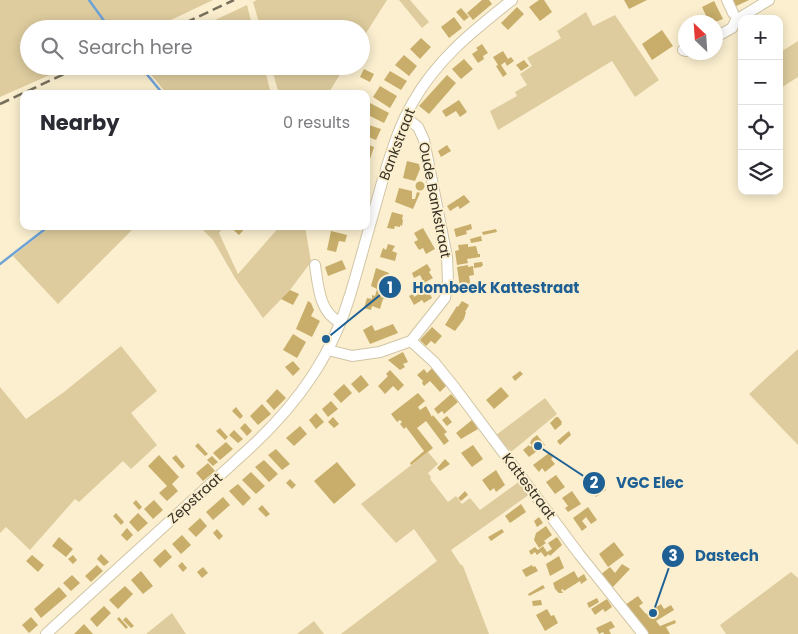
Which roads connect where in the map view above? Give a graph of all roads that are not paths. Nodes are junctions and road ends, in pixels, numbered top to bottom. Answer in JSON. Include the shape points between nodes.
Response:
{"nodes":[{"id":1,"x":512,"y":0,"type":"edge"},
{"id":2,"x":727,"y":0,"type":"edge"},
{"id":3,"x":769,"y":0,"type":"edge"},
{"id":4,"x":733,"y":13,"type":"dead end"},
{"id":5,"x":723,"y":33,"type":"edge"},
{"id":6,"x":405,"y":117,"type":"junction"},
{"id":7,"x":370,"y":223,"type":"edge"},
{"id":8,"x":368,"y":230,"type":"edge"},
{"id":9,"x":315,"y":265,"type":"dead end"},
{"id":10,"x":340,"y":322,"type":"junction"},
{"id":11,"x":411,"y":341,"type":"junction"},
{"id":12,"x":328,"y":350,"type":"junction"},
{"id":13,"x":46,"y":634,"type":"edge"},
{"id":14,"x":643,"y":634,"type":"edge"}],
"edges":[{"from":1,"to":6,"type":"street","name":"Bankstraat","via":[[447,55]]},
{"from":2,"to":4,"type":"street"},
{"from":3,"to":5,"type":"street","via":[[736,20],[732,28]]},
{"from":6,"to":7,"type":"street","name":"Bankstraat"},
{"from":6,"to":11,"type":"street","name":"Oude Bankstraat","via":[[418,127],[424,140],[448,258],[445,298]]},
{"from":8,"to":10,"type":"street","name":"Bankstraat"},
{"from":9,"to":10,"type":"street","via":[[322,302],[329,314]]},
{"from":10,"to":12,"type":"street","name":"Bankstraat"},
{"from":11,"to":12,"type":"street","via":[[380,352],[352,356]]},
{"from":11,"to":14,"type":"street","name":"Kattestraat","via":[[455,388]]},
{"from":12,"to":13,"type":"street","name":"Zepstraat","via":[[277,422]]}]}
